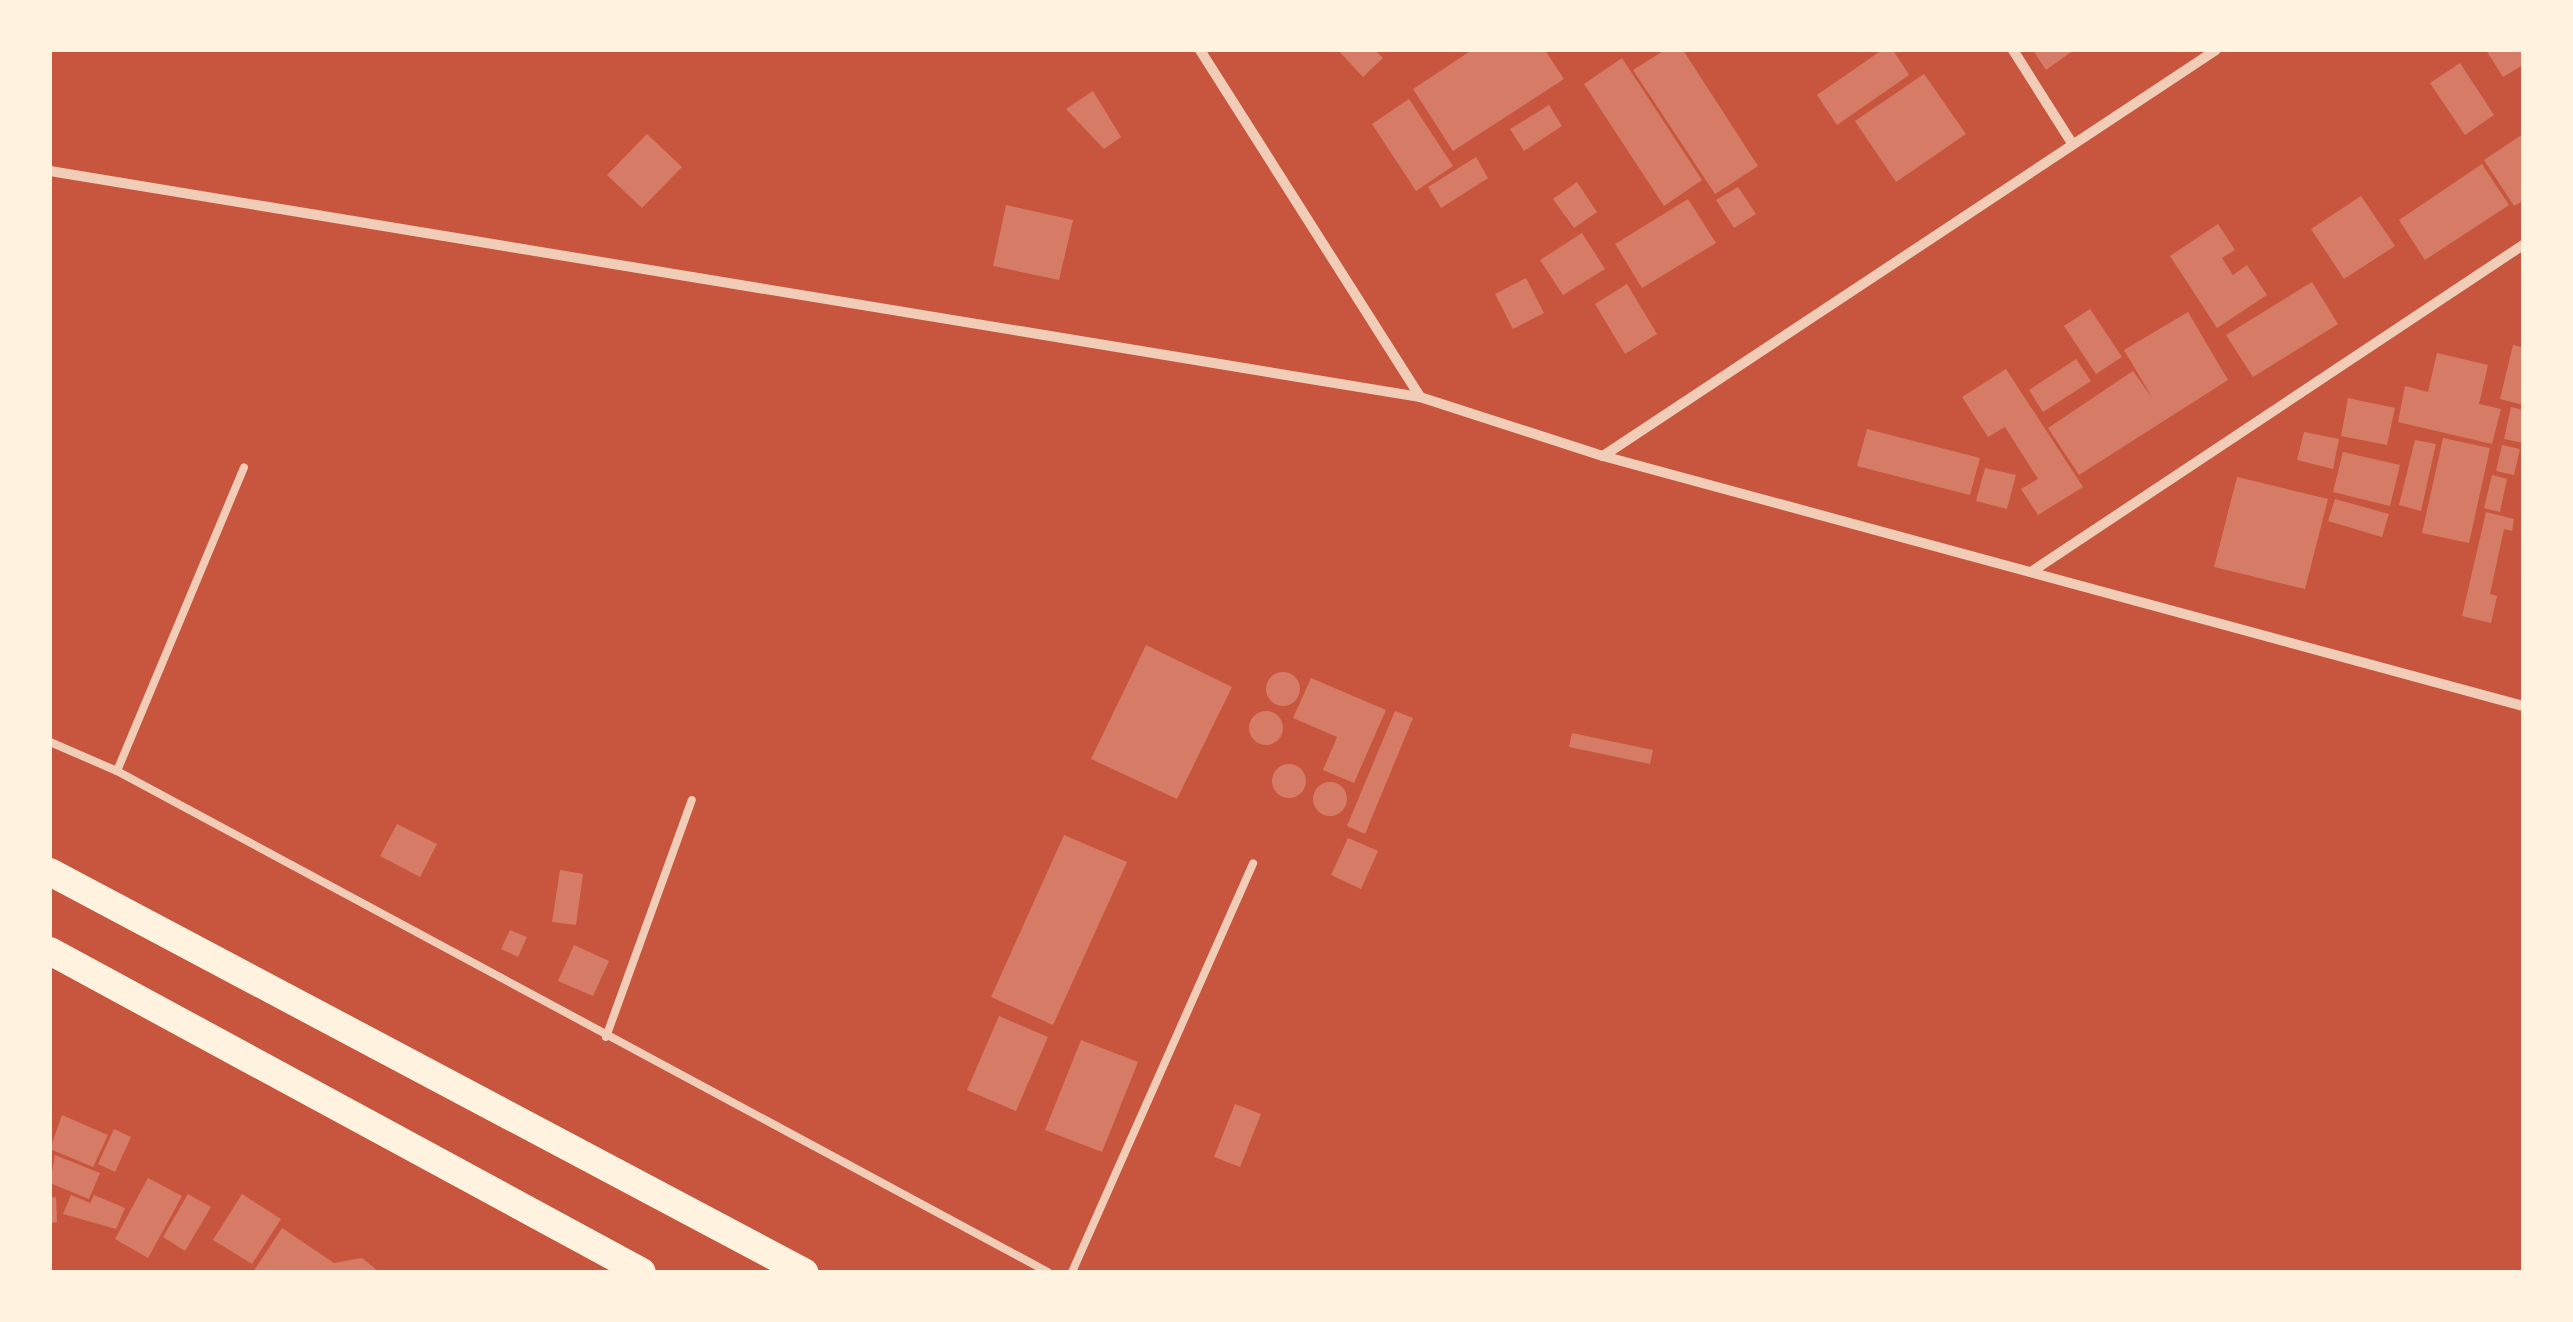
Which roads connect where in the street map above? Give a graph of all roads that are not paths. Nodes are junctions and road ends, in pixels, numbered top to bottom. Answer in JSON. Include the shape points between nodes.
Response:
{"nodes":[{"id":1,"x":1200,"y":50,"type":"edge"},
{"id":2,"x":2013,"y":50,"type":"edge"},
{"id":3,"x":2216,"y":50,"type":"edge"},
{"id":4,"x":2070,"y":140,"type":"junction"},
{"id":5,"x":50,"y":171,"type":"edge"},
{"id":6,"x":2523,"y":245,"type":"edge"},
{"id":7,"x":1420,"y":397,"type":"junction"},
{"id":8,"x":1603,"y":456,"type":"junction"},
{"id":9,"x":244,"y":468,"type":"dead end"},
{"id":10,"x":2031,"y":572,"type":"junction"},
{"id":11,"x":2523,"y":706,"type":"edge"},
{"id":12,"x":50,"y":742,"type":"edge"},
{"id":13,"x":117,"y":771,"type":"junction"},
{"id":14,"x":692,"y":800,"type":"dead end"},
{"id":15,"x":1252,"y":862,"type":"dead end"},
{"id":16,"x":50,"y":872,"type":"edge"},
{"id":17,"x":50,"y":950,"type":"edge"},
{"id":18,"x":606,"y":1038,"type":"junction"},
{"id":19,"x":642,"y":1272,"type":"edge"},
{"id":20,"x":804,"y":1272,"type":"edge"},
{"id":21,"x":1048,"y":1272,"type":"edge"},
{"id":22,"x":1072,"y":1272,"type":"edge"}],
"edges":[{"from":1,"to":7,"type":"street"},
{"from":2,"to":4,"type":"street"},
{"from":3,"to":4,"type":"street"},
{"from":4,"to":8,"type":"street"},
{"from":5,"to":7,"type":"street"},
{"from":6,"to":10,"type":"street"},
{"from":7,"to":8,"type":"street"},
{"from":8,"to":10,"type":"street"},
{"from":9,"to":13,"type":"lane"},
{"from":10,"to":11,"type":"street"},
{"from":12,"to":13,"type":"lane"},
{"from":13,"to":18,"type":"lane"},
{"from":14,"to":18,"type":"lane"},
{"from":15,"to":22,"type":"lane"},
{"from":16,"to":20,"type":"highway"},
{"from":17,"to":19,"type":"highway"},
{"from":18,"to":21,"type":"lane"}]}
